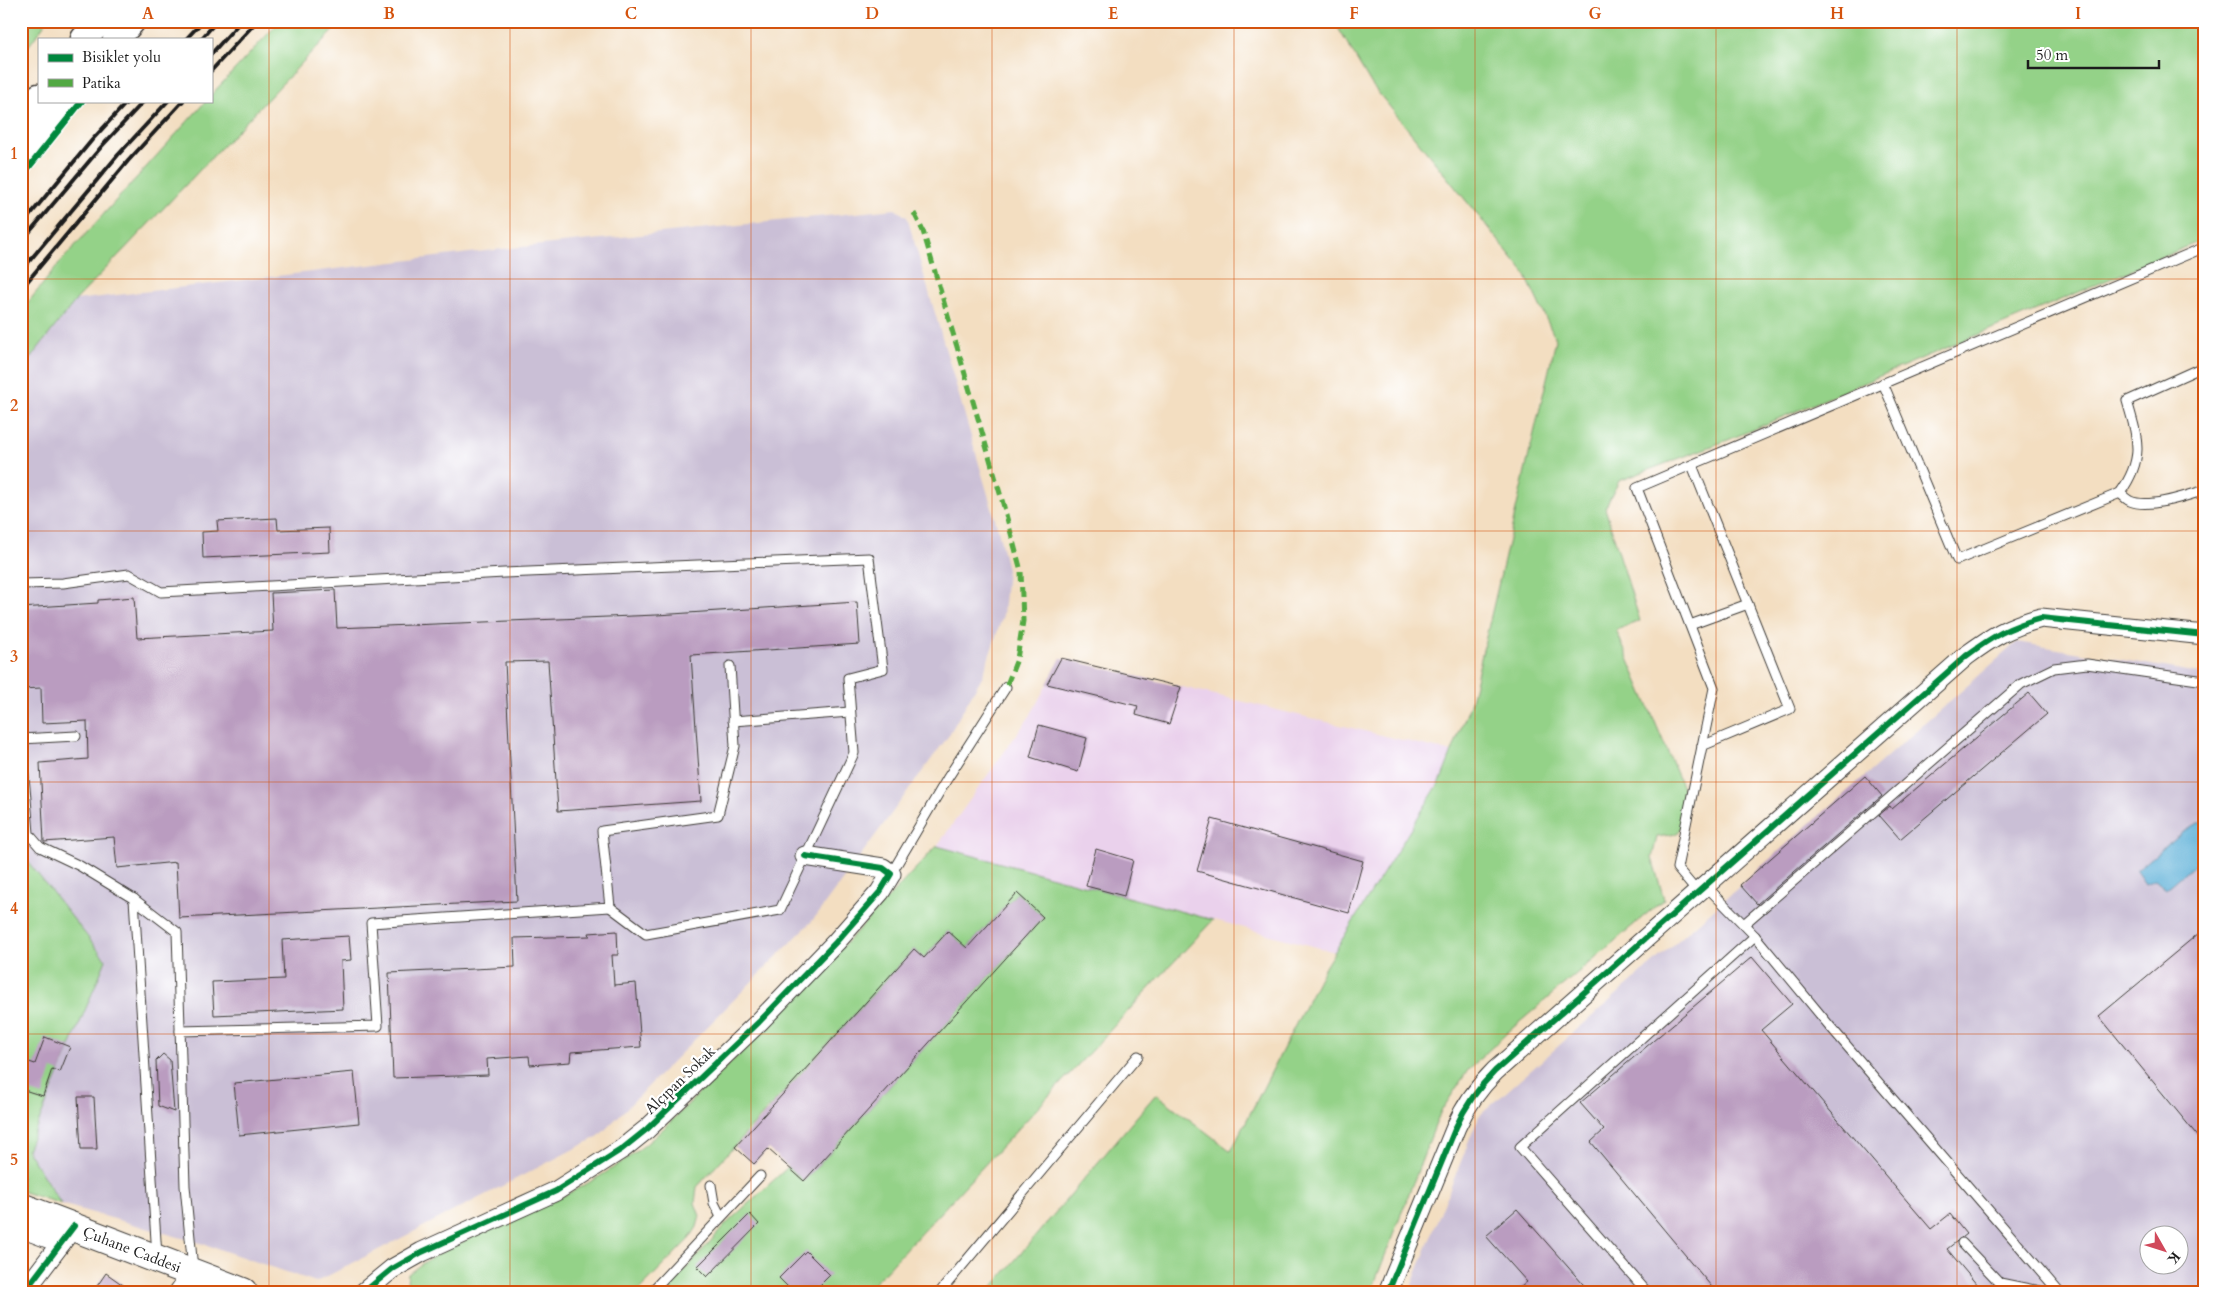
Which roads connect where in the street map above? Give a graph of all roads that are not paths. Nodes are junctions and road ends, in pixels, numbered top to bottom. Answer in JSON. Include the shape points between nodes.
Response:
{"nodes":[{"id":1,"x":100,"y":21,"type":"edge"},
{"id":2,"x":132,"y":21,"type":"edge"},
{"id":3,"x":85,"y":38,"type":"edge"},
{"id":4,"x":117,"y":38,"type":"edge"},
{"id":5,"x":38,"y":98,"type":"edge"},
{"id":6,"x":63,"y":102,"type":"edge"},
{"id":7,"x":21,"y":120,"type":"edge"},
{"id":8,"x":21,"y":154,"type":"edge"},
{"id":9,"x":2205,"y":247,"type":"edge"},
{"id":10,"x":2205,"y":366,"type":"edge"},
{"id":11,"x":1883,"y":383,"type":"junction"},
{"id":12,"x":1692,"y":465,"type":"junction"},
{"id":13,"x":2205,"y":490,"type":"edge"},
{"id":14,"x":2120,"y":493,"type":"junction"},
{"id":15,"x":21,"y":584,"type":"edge"},
{"id":16,"x":1748,"y":604,"type":"junction"},
{"id":17,"x":1690,"y":625,"type":"junction"},
{"id":18,"x":2205,"y":635,"type":"edge"},
{"id":19,"x":730,"y":666,"type":"dead end"},
{"id":20,"x":2205,"y":681,"type":"edge"},
{"id":21,"x":1006,"y":687,"type":"dead end"},
{"id":22,"x":850,"y":712,"type":"junction"},
{"id":23,"x":734,"y":721,"type":"junction"},
{"id":24,"x":76,"y":736,"type":"dead end"},
{"id":25,"x":21,"y":741,"type":"edge"},
{"id":26,"x":1702,"y":746,"type":"junction"},
{"id":27,"x":21,"y":825,"type":"edge"},
{"id":28,"x":28,"y":834,"type":"junction"},
{"id":29,"x":805,"y":856,"type":"junction"},
{"id":30,"x":892,"y":874,"type":"junction"},
{"id":31,"x":1702,"y":889,"type":"junction"},
{"id":32,"x":134,"y":899,"type":"junction"},
{"id":33,"x":610,"y":908,"type":"junction"},
{"id":34,"x":1744,"y":924,"type":"junction"},
{"id":35,"x":1755,"y":936,"type":"junction"},
{"id":36,"x":180,"y":1030,"type":"junction"},
{"id":37,"x":1138,"y":1056,"type":"dead end"},
{"id":38,"x":760,"y":1176,"type":"dead end"},
{"id":39,"x":711,"y":1185,"type":"dead end"},
{"id":40,"x":21,"y":1207,"type":"edge"},
{"id":41,"x":721,"y":1217,"type":"junction"},
{"id":42,"x":21,"y":1228,"type":"edge"},
{"id":43,"x":67,"y":1235,"type":"junction"},
{"id":44,"x":1962,"y":1243,"type":"dead end"},
{"id":45,"x":157,"y":1259,"type":"junction"},
{"id":46,"x":186,"y":1282,"type":"edge"},
{"id":47,"x":24,"y":1292,"type":"edge"},
{"id":48,"x":243,"y":1292,"type":"edge"},
{"id":49,"x":364,"y":1292,"type":"edge"},
{"id":50,"x":651,"y":1292,"type":"edge"},
{"id":51,"x":940,"y":1292,"type":"edge"},
{"id":52,"x":1388,"y":1292,"type":"edge"},
{"id":53,"x":1647,"y":1292,"type":"edge"},
{"id":54,"x":2045,"y":1292,"type":"edge"},
{"id":55,"x":2059,"y":1292,"type":"edge"}],
"edges":[{"from":1,"to":3,"type":"main road"},
{"from":2,"to":4,"type":"main road"},
{"from":5,"to":7,"type":"main road"},
{"from":6,"to":8,"type":"main road"},
{"from":9,"to":11,"type":"lane"},
{"from":10,"to":14,"type":"lane","via":[[2127,401],[2137,436],[2138,454],[2132,477]]},
{"from":11,"to":12,"type":"lane"},
{"from":11,"to":14,"type":"lane","via":[[1957,560]]},
{"from":12,"to":16,"type":"lane"},
{"from":12,"to":17,"type":"lane","via":[[1637,488]]},
{"from":13,"to":14,"type":"lane","via":[[2148,504],[2130,501]]},
{"from":15,"to":22,"type":"lane","via":[[129,574],[161,592],[504,573],[869,558],[883,669],[848,678]]},
{"from":16,"to":17,"type":"lane"},
{"from":16,"to":26,"type":"lane","via":[[1790,709]]},
{"from":17,"to":26,"type":"lane","via":[[1714,688]]},
{"from":18,"to":31,"type":"street","via":[[2040,618],[1994,635],[1966,656]]},
{"from":19,"to":23,"type":"lane"},
{"from":20,"to":34,"type":"lane","via":[[2087,664],[2054,668],[2021,684]]},
{"from":21,"to":30,"type":"lane"},
{"from":22,"to":23,"type":"lane"},
{"from":22,"to":29,"type":"lane","via":[[854,753]]},
{"from":23,"to":33,"type":"lane","via":[[735,746],[718,815],[602,831]]},
{"from":24,"to":25,"type":"lane"},
{"from":25,"to":28,"type":"lane"},
{"from":26,"to":31,"type":"lane","via":[[1677,868]]},
{"from":27,"to":28,"type":"lane"},
{"from":28,"to":32,"type":"lane","via":[[40,847],[80,866]]},
{"from":29,"to":30,"type":"street","via":[[883,868]]},
{"from":29,"to":33,"type":"lane","via":[[780,910],[646,934]]},
{"from":30,"to":49,"type":"street","name":"Alçıpan Sokak","via":[[880,892],[790,991],[622,1149],[556,1191],[415,1256],[392,1269]]},
{"from":31,"to":34,"type":"lane"},
{"from":31,"to":52,"type":"street","via":[[1495,1070],[1477,1090],[1465,1106]]},
{"from":32,"to":36,"type":"lane","via":[[177,932]]},
{"from":32,"to":45,"type":"lane"},
{"from":33,"to":36,"type":"lane","via":[[371,923],[378,1026]]},
{"from":34,"to":35,"type":"lane"},
{"from":35,"to":53,"type":"lane","via":[[1520,1147]]},
{"from":35,"to":55,"type":"lane"},
{"from":36,"to":46,"type":"lane"},
{"from":37,"to":51,"type":"lane"},
{"from":38,"to":41,"type":"lane"},
{"from":39,"to":41,"type":"lane","via":[[714,1203]]},
{"from":40,"to":43,"type":"main road","name":"Çuhane Caddesi"},
{"from":41,"to":50,"type":"lane"},
{"from":42,"to":43,"type":"street"},
{"from":43,"to":45,"type":"main road","name":"Çuhane Caddesi"},
{"from":43,"to":47,"type":"street"},
{"from":44,"to":54,"type":"lane","via":[[2000,1283]]},
{"from":45,"to":46,"type":"main road","name":"Çuhane Caddesi"},
{"from":46,"to":48,"type":"main road","name":"Çuhane Caddesi"}]}
